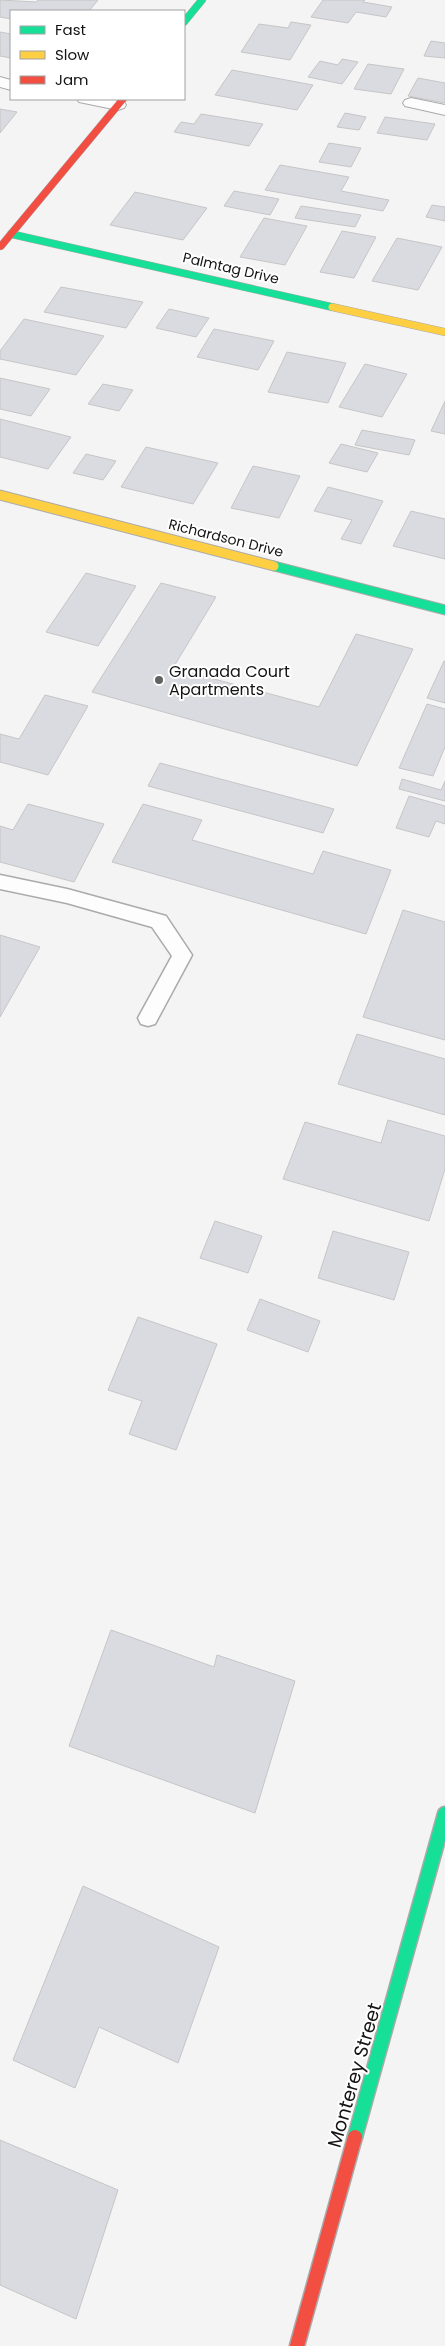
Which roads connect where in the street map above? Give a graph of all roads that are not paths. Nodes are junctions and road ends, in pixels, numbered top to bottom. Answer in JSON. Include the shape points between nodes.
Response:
{"nodes":[{"id":1,"x":202,"y":0,"type":"edge"},
{"id":2,"x":185,"y":21,"type":"edge"},
{"id":3,"x":97,"y":100,"type":"edge"},
{"id":4,"x":120,"y":102,"type":"edge"},
{"id":5,"x":411,"y":103,"type":"dead end"},
{"id":6,"x":445,"y":110,"type":"edge"},
{"id":7,"x":11,"y":234,"type":"junction"},
{"id":8,"x":0,"y":247,"type":"edge"},
{"id":9,"x":445,"y":332,"type":"edge"},
{"id":10,"x":0,"y":495,"type":"edge"},
{"id":11,"x":445,"y":610,"type":"edge"},
{"id":12,"x":0,"y":882,"type":"edge"},
{"id":13,"x":148,"y":1018,"type":"dead end"},
{"id":14,"x":445,"y":1814,"type":"edge"},
{"id":15,"x":297,"y":2346,"type":"edge"}],
"edges":[{"from":1,"to":2,"type":"street"},
{"from":3,"to":4,"type":"street"},
{"from":4,"to":7,"type":"street"},
{"from":5,"to":6,"type":"street"},
{"from":7,"to":8,"type":"street"},
{"from":7,"to":9,"type":"street","name":"Palmtag Drive"},
{"from":10,"to":11,"type":"street","name":"Richardson Drive"},
{"from":12,"to":13,"type":"lane","via":[[159,921],[182,955]]},
{"from":14,"to":15,"type":"street","name":"Monterey Street"}]}
